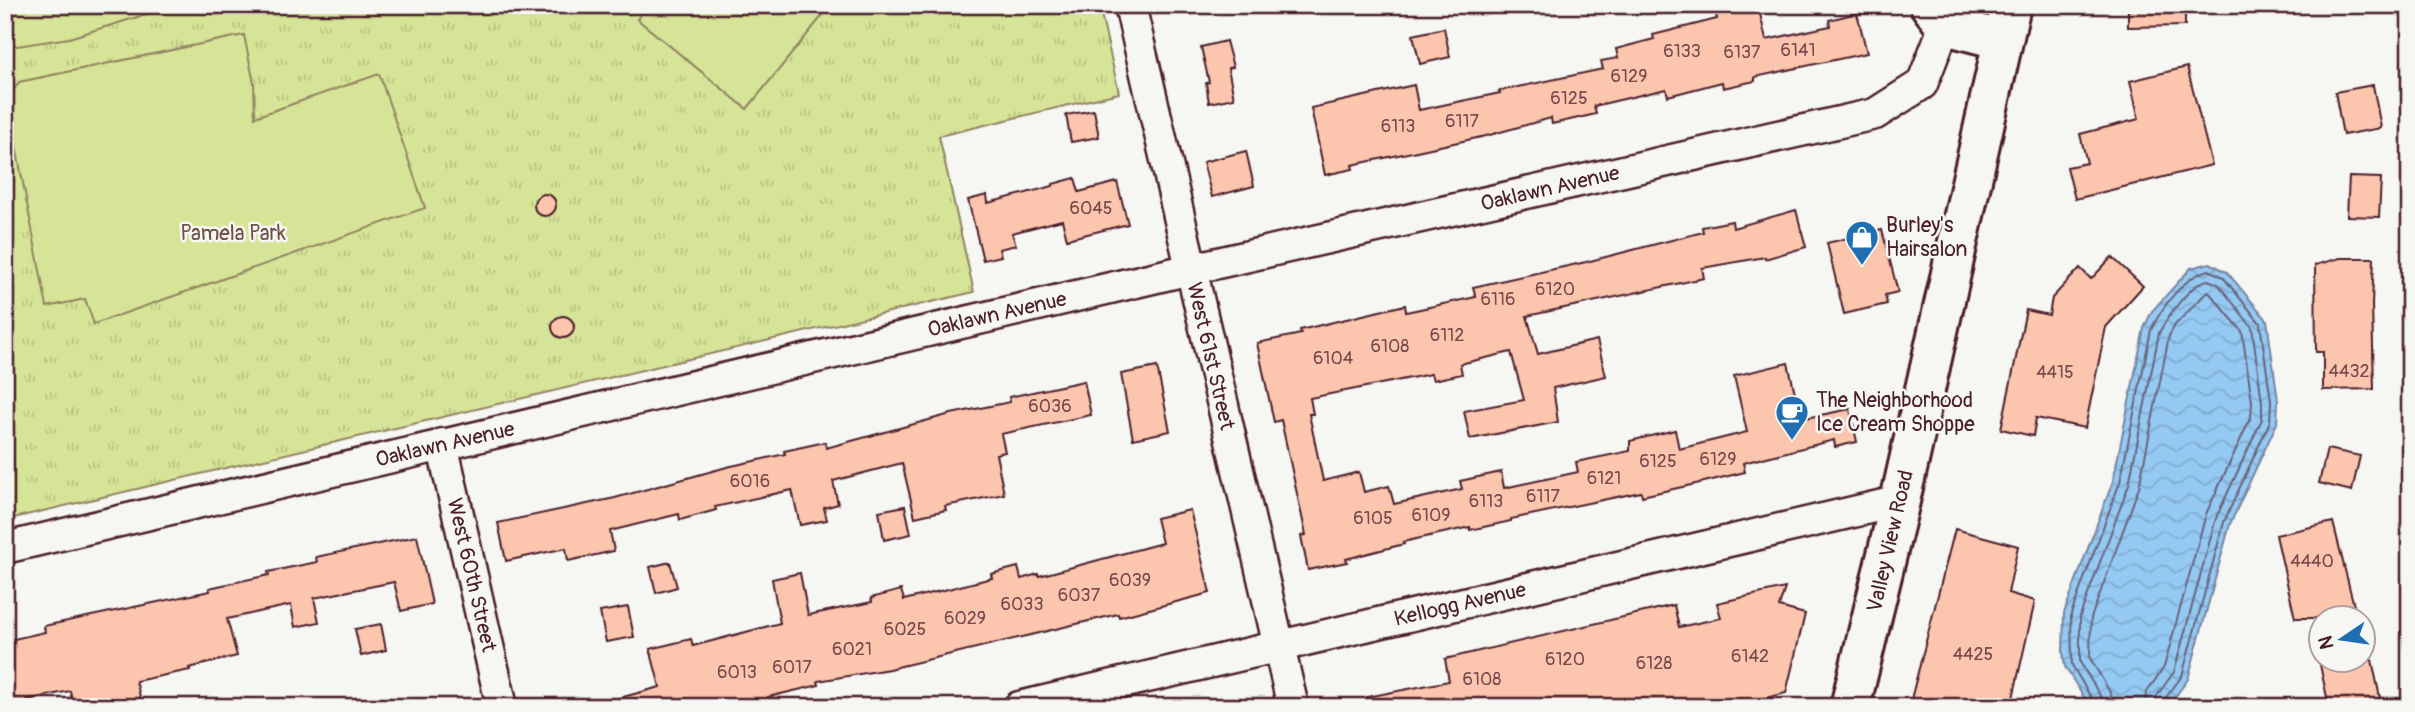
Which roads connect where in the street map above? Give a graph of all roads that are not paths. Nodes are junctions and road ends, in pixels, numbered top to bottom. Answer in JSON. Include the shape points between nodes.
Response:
{"nodes":[{"id":1,"x":1130,"y":5,"type":"edge"},
{"id":2,"x":1937,"y":15,"type":"edge"},
{"id":3,"x":2006,"y":22,"type":"edge"},
{"id":4,"x":1191,"y":269,"type":"junction"},
{"id":5,"x":442,"y":444,"type":"junction"},
{"id":6,"x":1900,"y":501,"type":"junction"},
{"id":7,"x":5,"y":548,"type":"edge"},
{"id":8,"x":1279,"y":646,"type":"junction"},
{"id":9,"x":502,"y":707,"type":"edge"},
{"id":10,"x":1019,"y":707,"type":"edge"},
{"id":11,"x":1293,"y":707,"type":"edge"},
{"id":12,"x":1850,"y":707,"type":"edge"}],
"edges":[{"from":1,"to":4,"type":"street","name":"West 61st Street"},
{"from":2,"to":3,"type":"street"},
{"from":2,"to":4,"type":"street","name":"Oaklawn Avenue","via":[[1922,84],[1875,114]]},
{"from":3,"to":6,"type":"street","name":"Valley View Road"},
{"from":4,"to":5,"type":"street","name":"Oaklawn Avenue"},
{"from":4,"to":8,"type":"street","name":"West 61st Street"},
{"from":5,"to":7,"type":"street","name":"Oaklawn Avenue"},
{"from":5,"to":9,"type":"street","name":"West 60th Street"},
{"from":6,"to":8,"type":"street","name":"Kellogg Avenue"},
{"from":6,"to":12,"type":"street","name":"Valley View Road"},
{"from":8,"to":10,"type":"street","name":"Kellogg Avenue"},
{"from":8,"to":11,"type":"street","name":"West 61st Street"}]}
